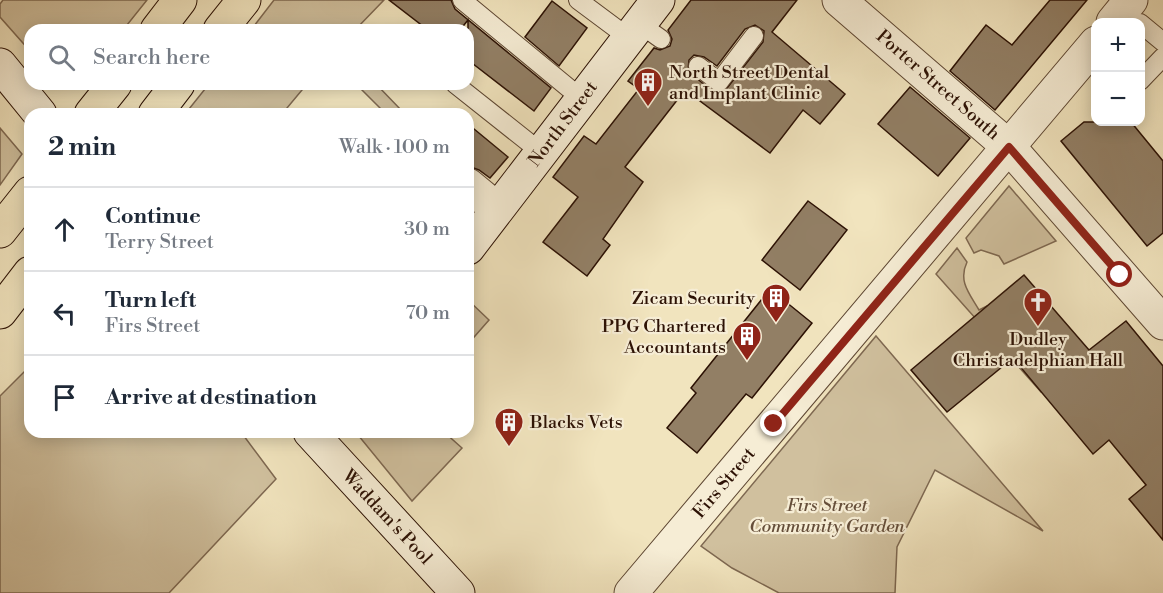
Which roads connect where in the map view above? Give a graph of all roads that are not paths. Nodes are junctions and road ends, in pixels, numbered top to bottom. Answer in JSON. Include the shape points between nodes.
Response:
{"nodes":[{"id":1,"x":180,"y":0,"type":"edge"},
{"id":2,"x":244,"y":0,"type":"edge"},
{"id":3,"x":462,"y":0,"type":"edge"},
{"id":4,"x":578,"y":0,"type":"edge"},
{"id":5,"x":839,"y":0,"type":"edge"},
{"id":6,"x":1130,"y":15,"type":"edge"},
{"id":7,"x":162,"y":24,"type":"edge"},
{"id":8,"x":225,"y":24,"type":"edge"},
{"id":9,"x":647,"y":25,"type":"edge"},
{"id":10,"x":754,"y":36,"type":"dead end"},
{"id":11,"x":1163,"y":42,"type":"edge"},
{"id":12,"x":1091,"y":48,"type":"edge"},
{"id":13,"x":1163,"y":57,"type":"edge"},
{"id":14,"x":0,"y":65,"type":"edge"},
{"id":15,"x":698,"y":66,"type":"dead end"},
{"id":16,"x":1145,"y":76,"type":"edge"},
{"id":17,"x":110,"y":90,"type":"edge"},
{"id":18,"x":173,"y":90,"type":"edge"},
{"id":19,"x":463,"y":90,"type":"edge"},
{"id":20,"x":582,"y":99,"type":"junction"},
{"id":21,"x":33,"y":106,"type":"edge"},
{"id":22,"x":96,"y":108,"type":"edge"},
{"id":23,"x":160,"y":108,"type":"edge"},
{"id":24,"x":1009,"y":147,"type":"junction"},
{"id":25,"x":542,"y":153,"type":"junction"},
{"id":26,"x":474,"y":190,"type":"edge"},
{"id":27,"x":24,"y":201,"type":"edge"},
{"id":28,"x":497,"y":209,"type":"junction"},
{"id":29,"x":0,"y":231,"type":"edge"},
{"id":30,"x":474,"y":240,"type":"edge"},
{"id":31,"x":24,"y":281,"type":"edge"},
{"id":32,"x":0,"y":312,"type":"edge"},
{"id":33,"x":1163,"y":323,"type":"edge"},
{"id":34,"x":319,"y":438,"type":"edge"},
{"id":35,"x":458,"y":593,"type":"edge"},
{"id":36,"x":631,"y":593,"type":"edge"}],
"edges":[{"from":1,"to":7,"type":"highway"},
{"from":2,"to":8,"type":"highway"},
{"from":3,"to":20,"type":"lane"},
{"from":4,"to":9,"type":"lane"},
{"from":5,"to":24,"type":"street","name":"Porter Street South"},
{"from":6,"to":11,"type":"lane"},
{"from":9,"to":20,"type":"street","name":"North Street"},
{"from":10,"to":15,"type":"lane","via":[[719,82]]},
{"from":12,"to":24,"type":"street","name":"Firs Street"},
{"from":13,"to":16,"type":"lane"},
{"from":14,"to":21,"type":"street"},
{"from":17,"to":22,"type":"highway"},
{"from":18,"to":23,"type":"highway"},
{"from":19,"to":25,"type":"lane"},
{"from":20,"to":25,"type":"street","name":"North Street"},
{"from":24,"to":33,"type":"street","name":"Porter Street South"},
{"from":24,"to":36,"type":"street","name":"Firs Street"},
{"from":25,"to":28,"type":"street","name":"North Street"},
{"from":26,"to":28,"type":"street"},
{"from":27,"to":29,"type":"highway"},
{"from":28,"to":30,"type":"street","name":"North Street"},
{"from":31,"to":32,"type":"highway"},
{"from":34,"to":35,"type":"street","name":"Waddam's Pool"}]}
